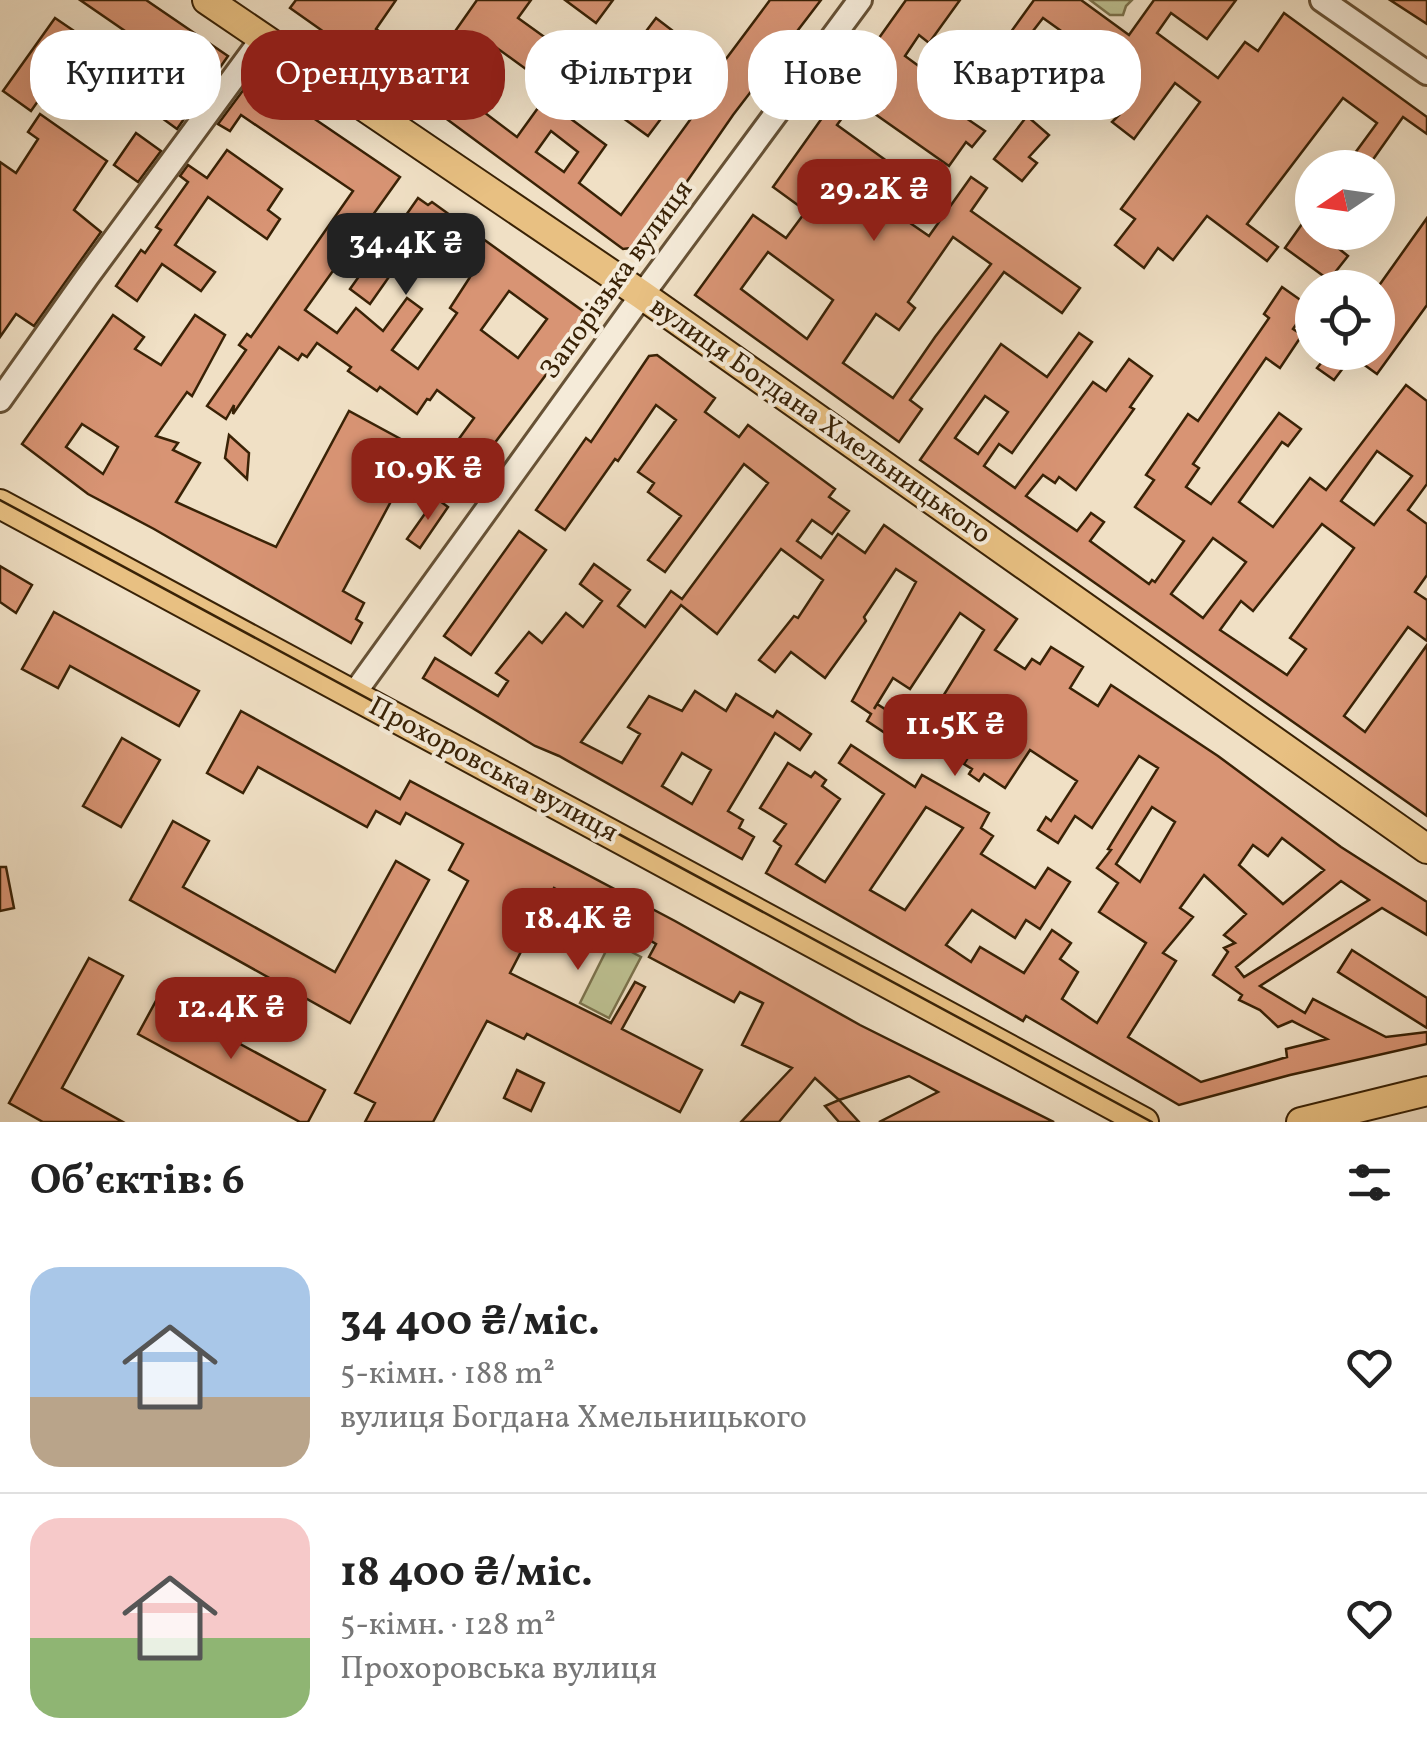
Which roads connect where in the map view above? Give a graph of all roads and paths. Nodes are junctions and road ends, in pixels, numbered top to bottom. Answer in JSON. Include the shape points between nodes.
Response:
{"nodes":[{"id":1,"x":207,"y":0,"type":"edge"},
{"id":2,"x":860,"y":0,"type":"edge"},
{"id":3,"x":1322,"y":0,"type":"edge"},
{"id":4,"x":249,"y":30,"type":"edge"},
{"id":5,"x":241,"y":67,"type":"edge"},
{"id":6,"x":1427,"y":73,"type":"edge"},
{"id":7,"x":382,"y":120,"type":"edge"},
{"id":8,"x":642,"y":295,"type":"junction"},
{"id":9,"x":0,"y":400,"type":"edge"},
{"id":10,"x":0,"y":504,"type":"edge"},
{"id":11,"x":354,"y":695,"type":"junction"},
{"id":12,"x":1427,"y":849,"type":"edge"},
{"id":13,"x":1427,"y":1091,"type":"edge"},
{"id":14,"x":1144,"y":1122,"type":"edge"},
{"id":15,"x":1301,"y":1122,"type":"edge"}],
"edges":[{"from":1,"to":4,"type":"main road","name":"вулиця Богдана Хмельницького"},
{"from":2,"to":8,"type":"street","name":"Запорізька вулиця"},
{"from":3,"to":6,"type":"street"},
{"from":5,"to":9,"type":"street"},
{"from":7,"to":8,"type":"main road","name":"вулиця Богдана Хмельницького"},
{"from":8,"to":11,"type":"street","name":"Запорізька вулиця"},
{"from":8,"to":12,"type":"main road","name":"вулиця Богдана Хмельницького"},
{"from":10,"to":11,"type":"main road","name":"Прохоровська вулиця"},
{"from":11,"to":14,"type":"main road","name":"Прохоровська вулиця"},
{"from":13,"to":15,"type":"main road"}]}
